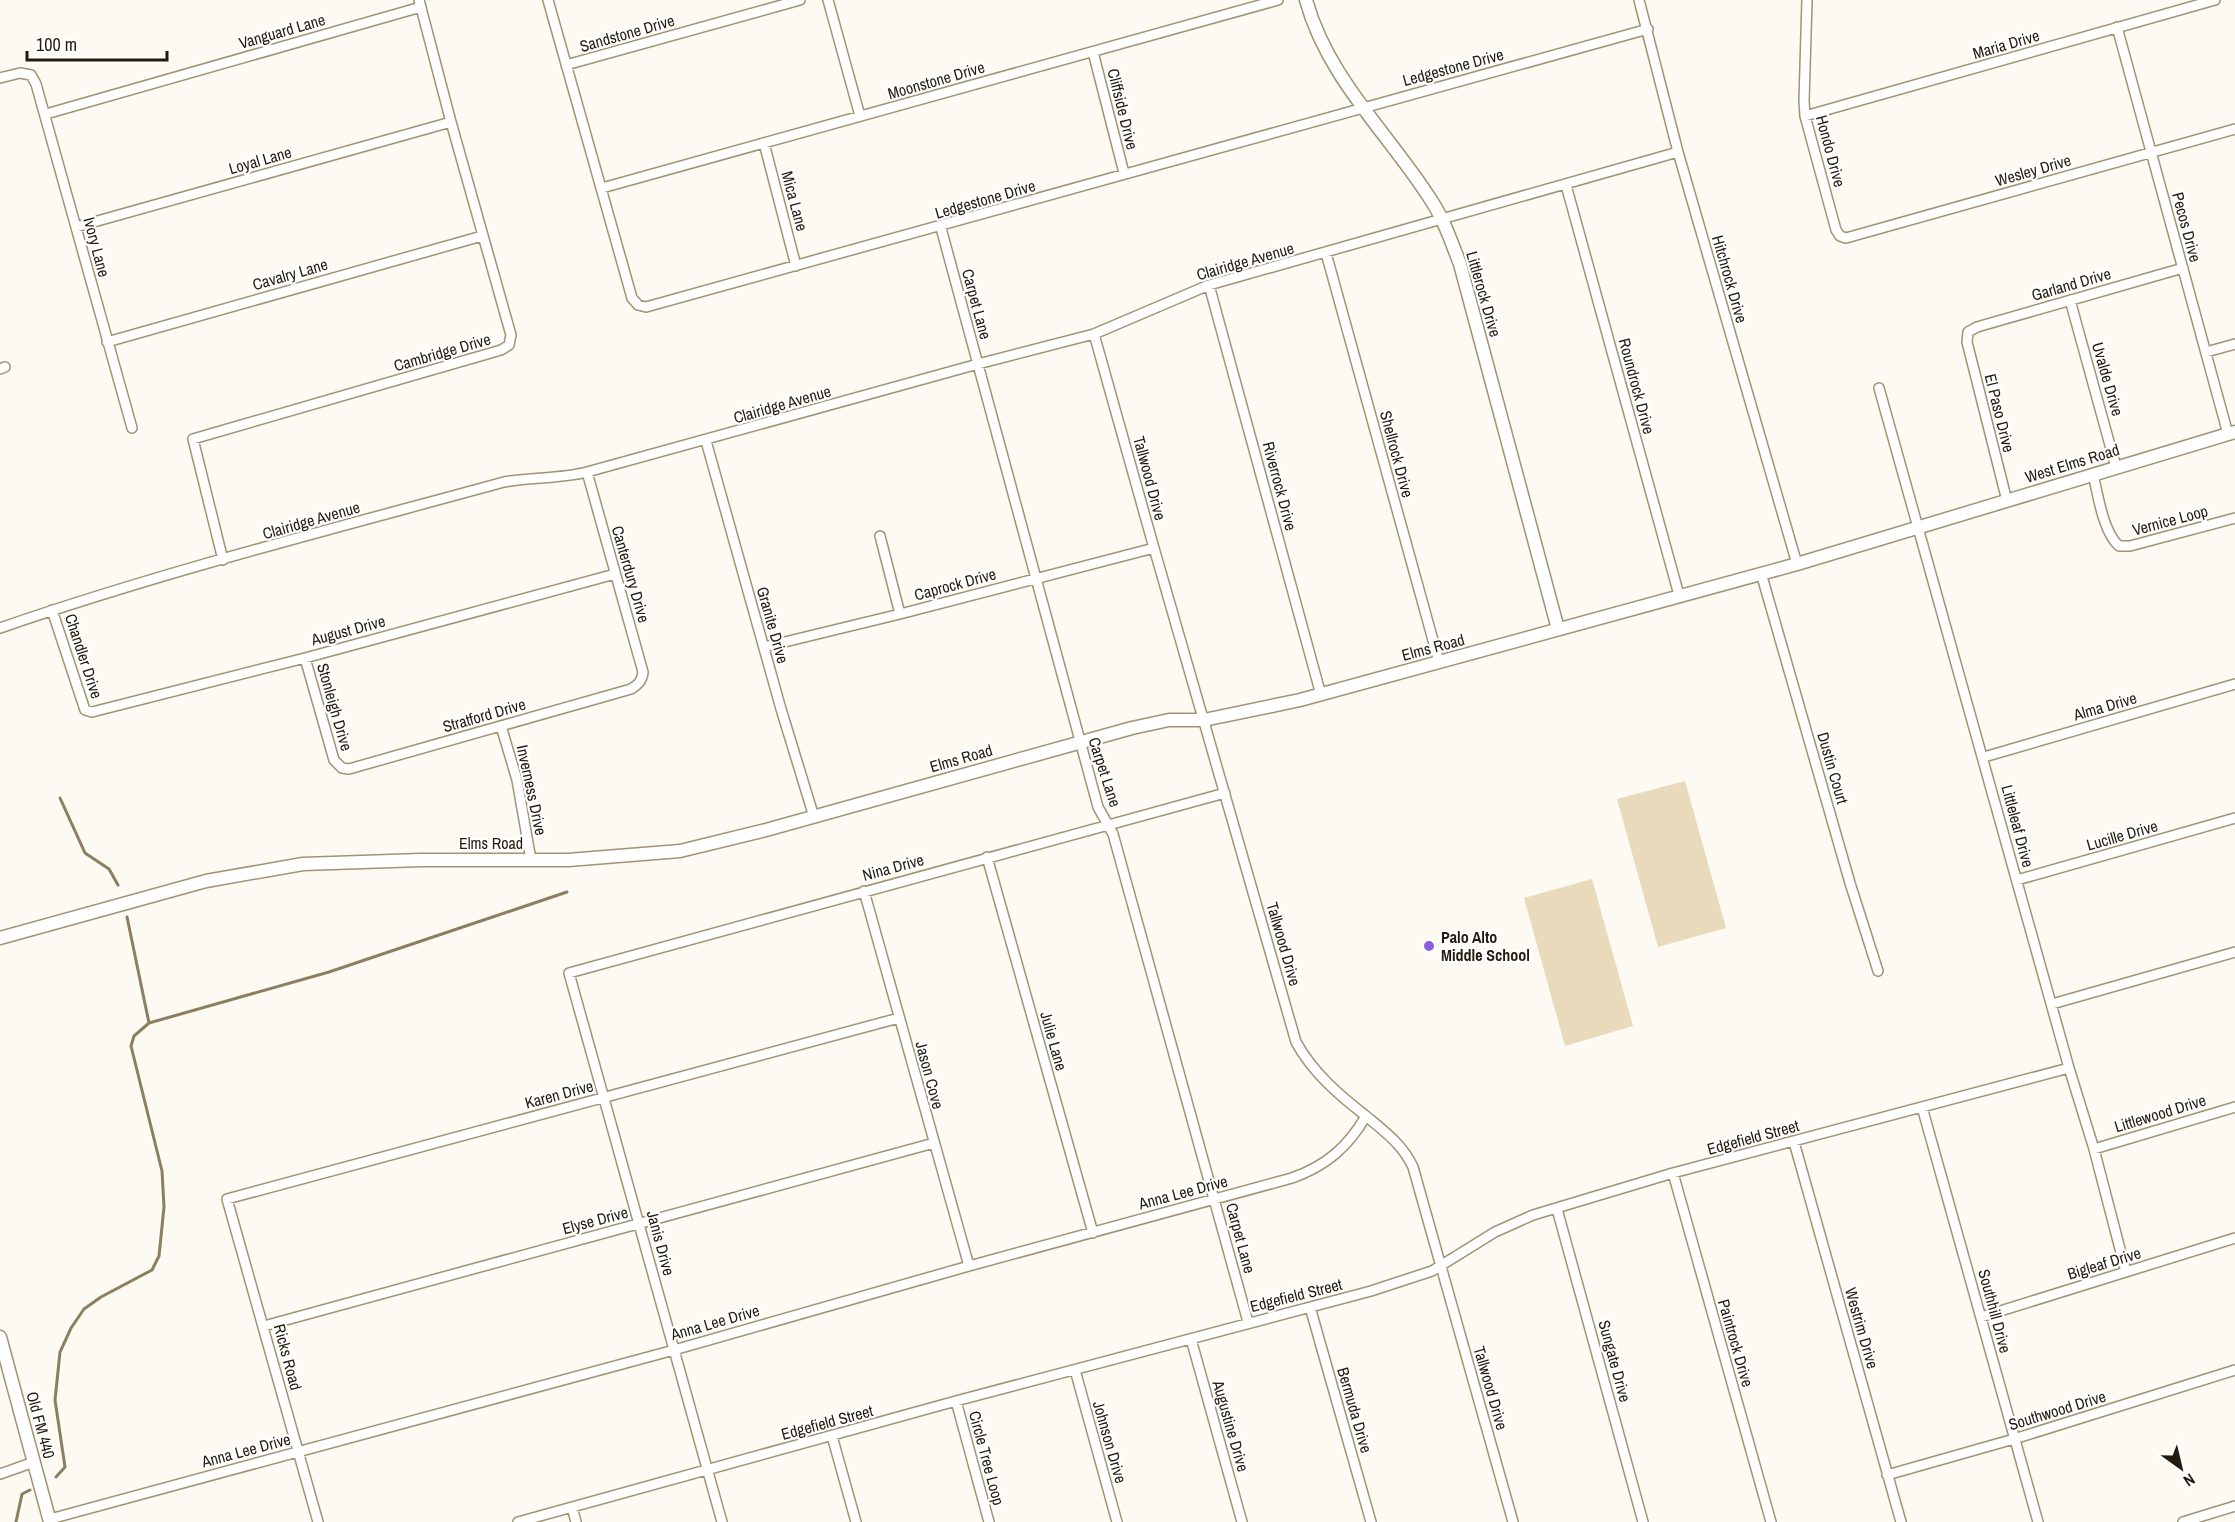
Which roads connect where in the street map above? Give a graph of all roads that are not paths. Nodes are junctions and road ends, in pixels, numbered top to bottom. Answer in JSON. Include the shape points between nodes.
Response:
{"nodes":[{"id":1,"x":549,"y":0,"type":"edge"},
{"id":2,"x":800,"y":0,"type":"edge"},
{"id":3,"x":828,"y":0,"type":"edge"},
{"id":4,"x":1278,"y":0,"type":"edge"},
{"id":5,"x":1306,"y":0,"type":"edge"},
{"id":6,"x":1639,"y":0,"type":"edge"},
{"id":7,"x":1808,"y":0,"type":"edge"},
{"id":8,"x":2215,"y":0,"type":"edge"},
{"id":9,"x":420,"y":3,"type":"edge"},
{"id":10,"x":2117,"y":27,"type":"junction"},
{"id":11,"x":1648,"y":29,"type":"junction"},
{"id":12,"x":1093,"y":52,"type":"junction"},
{"id":13,"x":566,"y":65,"type":"junction"},
{"id":14,"x":0,"y":78,"type":"edge"},
{"id":15,"x":1363,"y":107,"type":"junction"},
{"id":16,"x":46,"y":114,"type":"junction"},
{"id":17,"x":860,"y":116,"type":"junction"},
{"id":18,"x":1805,"y":116,"type":"junction"},
{"id":19,"x":451,"y":122,"type":"junction"},
{"id":20,"x":2235,"y":129,"type":"edge"},
{"id":21,"x":764,"y":143,"type":"junction"},
{"id":22,"x":1678,"y":152,"type":"junction"},
{"id":23,"x":2151,"y":152,"type":"junction"},
{"id":24,"x":1124,"y":173,"type":"junction"},
{"id":25,"x":1566,"y":185,"type":"junction"},
{"id":26,"x":602,"y":188,"type":"junction"},
{"id":27,"x":1442,"y":219,"type":"junction"},
{"id":28,"x":76,"y":227,"type":"junction"},
{"id":29,"x":941,"y":228,"type":"junction"},
{"id":30,"x":482,"y":236,"type":"junction"},
{"id":31,"x":1840,"y":236,"type":"joint"},
{"id":32,"x":1326,"y":253,"type":"junction"},
{"id":33,"x":796,"y":266,"type":"junction"},
{"id":34,"x":2183,"y":268,"type":"junction"},
{"id":35,"x":1209,"y":285,"type":"junction"},
{"id":36,"x":2070,"y":300,"type":"junction"},
{"id":37,"x":1968,"y":332,"type":"joint"},
{"id":38,"x":1094,"y":334,"type":"junction"},
{"id":39,"x":107,"y":342,"type":"junction"},
{"id":40,"x":2235,"y":344,"type":"edge"},
{"id":41,"x":2206,"y":352,"type":"junction"},
{"id":42,"x":978,"y":364,"type":"junction"},
{"id":43,"x":1879,"y":388,"type":"dead end"},
{"id":44,"x":132,"y":428,"type":"dead end"},
{"id":45,"x":2232,"y":433,"type":"edge"},
{"id":46,"x":706,"y":441,"type":"junction"},
{"id":47,"x":2116,"y":467,"type":"junction"},
{"id":48,"x":587,"y":472,"type":"junction"},
{"id":49,"x":2092,"y":474,"type":"junction"},
{"id":50,"x":2007,"y":501,"type":"junction"},
{"id":51,"x":2235,"y":518,"type":"edge"},
{"id":52,"x":1919,"y":528,"type":"junction"},
{"id":53,"x":880,"y":536,"type":"dead end"},
{"id":54,"x":1154,"y":548,"type":"junction"},
{"id":55,"x":223,"y":560,"type":"junction"},
{"id":56,"x":1797,"y":564,"type":"junction"},
{"id":57,"x":615,"y":573,"type":"junction"},
{"id":58,"x":1761,"y":573,"type":"junction"},
{"id":59,"x":1037,"y":578,"type":"junction"},
{"id":60,"x":1679,"y":595,"type":"junction"},
{"id":61,"x":52,"y":610,"type":"junction"},
{"id":62,"x":900,"y":614,"type":"junction"},
{"id":63,"x":0,"y":628,"type":"edge"},
{"id":64,"x":1558,"y":629,"type":"junction"},
{"id":65,"x":764,"y":647,"type":"junction"},
{"id":66,"x":305,"y":658,"type":"junction"},
{"id":67,"x":1439,"y":662,"type":"junction"},
{"id":68,"x":639,"y":684,"type":"joint"},
{"id":69,"x":2235,"y":684,"type":"edge"},
{"id":70,"x":1321,"y":694,"type":"junction"},
{"id":71,"x":88,"y":711,"type":"joint"},
{"id":72,"x":1204,"y":720,"type":"junction"},
{"id":73,"x":501,"y":726,"type":"junction"},
{"id":74,"x":1080,"y":742,"type":"junction"},
{"id":75,"x":1984,"y":757,"type":"junction"},
{"id":76,"x":337,"y":765,"type":"joint"},
{"id":77,"x":1225,"y":793,"type":"junction"},
{"id":78,"x":814,"y":817,"type":"junction"},
{"id":79,"x":2235,"y":818,"type":"edge"},
{"id":80,"x":1108,"y":824,"type":"junction"},
{"id":81,"x":987,"y":857,"type":"junction"},
{"id":82,"x":531,"y":860,"type":"junction"},
{"id":83,"x":2017,"y":880,"type":"junction"},
{"id":84,"x":864,"y":891,"type":"junction"},
{"id":85,"x":0,"y":938,"type":"edge"},
{"id":86,"x":2235,"y":952,"type":"edge"},
{"id":87,"x":1878,"y":971,"type":"dead end"},
{"id":88,"x":569,"y":973,"type":"joint"},
{"id":89,"x":2052,"y":1004,"type":"junction"},
{"id":90,"x":899,"y":1018,"type":"junction"},
{"id":91,"x":2069,"y":1068,"type":"junction"},
{"id":92,"x":605,"y":1097,"type":"junction"},
{"id":93,"x":1922,"y":1107,"type":"junction"},
{"id":94,"x":2235,"y":1107,"type":"edge"},
{"id":95,"x":1366,"y":1116,"type":"junction"},
{"id":96,"x":1794,"y":1142,"type":"junction"},
{"id":97,"x":934,"y":1143,"type":"junction"},
{"id":98,"x":2094,"y":1149,"type":"junction"},
{"id":99,"x":1673,"y":1173,"type":"junction"},
{"id":100,"x":227,"y":1199,"type":"joint"},
{"id":101,"x":1215,"y":1199,"type":"junction"},
{"id":102,"x":1557,"y":1209,"type":"junction"},
{"id":103,"x":640,"y":1224,"type":"junction"},
{"id":104,"x":1092,"y":1233,"type":"junction"},
{"id":105,"x":2235,"y":1238,"type":"edge"},
{"id":106,"x":1442,"y":1265,"type":"junction"},
{"id":107,"x":969,"y":1266,"type":"junction"},
{"id":108,"x":2126,"y":1272,"type":"junction"},
{"id":109,"x":1310,"y":1307,"type":"junction"},
{"id":110,"x":1981,"y":1317,"type":"junction"},
{"id":111,"x":1248,"y":1322,"type":"junction"},
{"id":112,"x":264,"y":1326,"type":"junction"},
{"id":113,"x":0,"y":1337,"type":"edge"},
{"id":114,"x":1191,"y":1338,"type":"junction"},
{"id":115,"x":674,"y":1350,"type":"junction"},
{"id":116,"x":1075,"y":1370,"type":"junction"},
{"id":117,"x":2235,"y":1370,"type":"edge"},
{"id":118,"x":956,"y":1401,"type":"junction"},
{"id":119,"x":832,"y":1436,"type":"junction"},
{"id":120,"x":2014,"y":1439,"type":"junction"},
{"id":121,"x":298,"y":1451,"type":"junction"},
{"id":122,"x":34,"y":1462,"type":"junction"},
{"id":123,"x":707,"y":1470,"type":"junction"},
{"id":124,"x":0,"y":1474,"type":"edge"},
{"id":125,"x":1887,"y":1475,"type":"junction"},
{"id":126,"x":2235,"y":1506,"type":"edge"},
{"id":127,"x":572,"y":1507,"type":"junction"},
{"id":128,"x":50,"y":1521,"type":"edge"},
{"id":129,"x":318,"y":1522,"type":"edge"},
{"id":130,"x":518,"y":1522,"type":"edge"},
{"id":131,"x":576,"y":1522,"type":"edge"},
{"id":132,"x":722,"y":1522,"type":"edge"},
{"id":133,"x":856,"y":1522,"type":"edge"},
{"id":134,"x":989,"y":1522,"type":"edge"},
{"id":135,"x":1117,"y":1522,"type":"edge"},
{"id":136,"x":1242,"y":1522,"type":"edge"},
{"id":137,"x":1371,"y":1522,"type":"edge"},
{"id":138,"x":1513,"y":1522,"type":"edge"},
{"id":139,"x":1643,"y":1522,"type":"edge"},
{"id":140,"x":1770,"y":1522,"type":"edge"},
{"id":141,"x":1900,"y":1522,"type":"edge"},
{"id":142,"x":2038,"y":1522,"type":"edge"},
{"id":143,"x":2183,"y":1522,"type":"edge"}],
"edges":[{"from":1,"to":13,"type":"street","name":"Ledgestone Drive"},
{"from":2,"to":13,"type":"street","name":"Sandstone Drive"},
{"from":3,"to":17,"type":"street"},
{"from":4,"to":12,"type":"street","name":"Moonstone Drive"},
{"from":5,"to":15,"type":"main road","name":"Littlerock Drive","via":[[1325,50]]},
{"from":6,"to":11,"type":"street","name":"Hitchrock Drive"},
{"from":7,"to":18,"type":"street","name":"Hondo Drive"},
{"from":8,"to":10,"type":"street","name":"Maria Drive"},
{"from":9,"to":16,"type":"street","name":"Vanguard Lane"},
{"from":9,"to":19,"type":"street","name":"Cambridge Drive"},
{"from":10,"to":18,"type":"street","name":"Maria Drive"},
{"from":10,"to":23,"type":"street","name":"Pecos Drive"},
{"from":11,"to":15,"type":"street","name":"Ledgestone Drive"},
{"from":11,"to":22,"type":"street","name":"Hitchrock Drive"},
{"from":12,"to":17,"type":"street","name":"Moonstone Drive"},
{"from":12,"to":24,"type":"street","name":"Cliffside Drive"},
{"from":13,"to":26,"type":"street","name":"Ledgestone Drive"},
{"from":14,"to":16,"type":"street","name":"Ivory Lane","via":[[20,73],[31,75]]},
{"from":15,"to":24,"type":"street","name":"Ledgestone Drive"},
{"from":15,"to":27,"type":"main road","name":"Littlerock Drive"},
{"from":16,"to":28,"type":"street","name":"Ivory Lane"},
{"from":17,"to":21,"type":"street","name":"Moonstone Drive"},
{"from":18,"to":31,"type":"street","name":"Hondo Drive"},
{"from":19,"to":28,"type":"street","name":"Loyal Lane"},
{"from":19,"to":30,"type":"street","name":"Cambridge Drive"},
{"from":20,"to":23,"type":"street","name":"Wesley Drive"},
{"from":21,"to":26,"type":"street","name":"Moonstone Drive"},
{"from":21,"to":33,"type":"street","name":"Mica Lane"},
{"from":22,"to":25,"type":"street"},
{"from":22,"to":56,"type":"street","name":"Hitchrock Drive"},
{"from":23,"to":31,"type":"street","name":"Wesley Drive","via":[[1853,237]]},
{"from":23,"to":34,"type":"street","name":"Pecos Drive"},
{"from":24,"to":29,"type":"street","name":"Ledgestone Drive"},
{"from":25,"to":27,"type":"street","name":"Clairidge Avenue"},
{"from":25,"to":60,"type":"street","name":"Roundrock Drive"},
{"from":26,"to":33,"type":"street","name":"Ledgestone Drive","via":[[632,298],[638,305],[646,307]]},
{"from":27,"to":32,"type":"street","name":"Clairidge Avenue"},
{"from":27,"to":64,"type":"main road","name":"Littlerock Drive","via":[[1460,264]]},
{"from":28,"to":39,"type":"street","name":"Ivory Lane"},
{"from":29,"to":33,"type":"street","name":"Ledgestone Drive"},
{"from":29,"to":42,"type":"street","name":"Carpet Lane"},
{"from":30,"to":39,"type":"street","name":"Cavalry Lane"},
{"from":30,"to":55,"type":"street","name":"Cambridge Drive","via":[[511,335],[509,345],[193,439]]},
{"from":32,"to":35,"type":"street","name":"Clairidge Avenue"},
{"from":32,"to":67,"type":"street","name":"Shellrock Drive"},
{"from":34,"to":36,"type":"street","name":"Garland Drive"},
{"from":34,"to":41,"type":"street","name":"Pecos Drive"},
{"from":35,"to":38,"type":"street","name":"Clairidge Avenue"},
{"from":35,"to":70,"type":"street","name":"Riverrock Drive"},
{"from":36,"to":37,"type":"street","name":"Garland Drive"},
{"from":36,"to":47,"type":"street","name":"Uvalde Drive"},
{"from":37,"to":50,"type":"street","name":"El Paso Drive","via":[[1966,342]]},
{"from":38,"to":42,"type":"street","name":"Clairidge Avenue"},
{"from":38,"to":54,"type":"street","name":"Tallwood Drive"},
{"from":39,"to":44,"type":"street","name":"Ivory Lane"},
{"from":40,"to":41,"type":"street"},
{"from":41,"to":45,"type":"street","name":"Pecos Drive"},
{"from":42,"to":46,"type":"street","name":"Clairidge Avenue"},
{"from":42,"to":59,"type":"street","name":"Carpet Lane"},
{"from":43,"to":52,"type":"street","name":"Littleleaf Drive"},
{"from":45,"to":47,"type":"main road","name":"West Elms Road"},
{"from":46,"to":48,"type":"street","name":"Clairidge Avenue"},
{"from":46,"to":65,"type":"street","name":"Granite Drive"},
{"from":47,"to":49,"type":"main road","name":"West Elms Road"},
{"from":48,"to":55,"type":"street","name":"Clairidge Avenue","via":[[504,482]]},
{"from":48,"to":57,"type":"street","name":"Canterdury Drive"},
{"from":49,"to":50,"type":"main road","name":"West Elms Road"},
{"from":49,"to":51,"type":"street","name":"Vernice Loop","via":[[2112,540],[2119,546]]},
{"from":50,"to":52,"type":"main road","name":"West Elms Road"},
{"from":52,"to":56,"type":"main road","name":"Elms Road"},
{"from":52,"to":75,"type":"street","name":"Littleleaf Drive"},
{"from":53,"to":62,"type":"street"},
{"from":54,"to":59,"type":"street","name":"Caprock Drive"},
{"from":54,"to":72,"type":"street","name":"Tallwood Drive"},
{"from":55,"to":61,"type":"street","name":"Clairidge Avenue"},
{"from":56,"to":58,"type":"main road","name":"Elms Road"},
{"from":57,"to":66,"type":"street","name":"August Drive"},
{"from":57,"to":68,"type":"street","name":"Canterdury Drive","via":[[643,672]]},
{"from":58,"to":60,"type":"main road","name":"Elms Road"},
{"from":58,"to":87,"type":"street","name":"Dustin Court"},
{"from":59,"to":62,"type":"street","name":"Caprock Drive"},
{"from":59,"to":74,"type":"street","name":"Carpet Lane"},
{"from":60,"to":64,"type":"main road","name":"Elms Road"},
{"from":61,"to":63,"type":"street","name":"Clairidge Avenue"},
{"from":61,"to":71,"type":"street","name":"Chandler Drive"},
{"from":62,"to":65,"type":"street","name":"Caprock Drive"},
{"from":64,"to":67,"type":"main road","name":"Elms Road"},
{"from":65,"to":78,"type":"street","name":"Granite Drive"},
{"from":66,"to":71,"type":"street","name":"August Drive"},
{"from":66,"to":76,"type":"street","name":"Stonleigh Drive"},
{"from":67,"to":70,"type":"main road","name":"Elms Road"},
{"from":68,"to":73,"type":"street","name":"Stratford Drive"},
{"from":69,"to":75,"type":"street","name":"Alma Drive"},
{"from":70,"to":72,"type":"main road","name":"Elms Road"},
{"from":72,"to":74,"type":"main road","name":"Elms Road","via":[[1169,720]]},
{"from":72,"to":77,"type":"street","name":"Tallwood Drive"},
{"from":73,"to":76,"type":"street","name":"Stratford Drive","via":[[349,769]]},
{"from":73,"to":82,"type":"street","name":"Inverness Drive","via":[[517,780]]},
{"from":74,"to":78,"type":"main road","name":"Elms Road"},
{"from":74,"to":80,"type":"street","name":"Carpet Lane","via":[[1098,807]]},
{"from":75,"to":83,"type":"street","name":"Littleleaf Drive"},
{"from":77,"to":80,"type":"street","name":"Nina Drive"},
{"from":77,"to":95,"type":"street","name":"Tallwood Drive","via":[[1296,1042],[1320,1076]]},
{"from":78,"to":82,"type":"main road","name":"Elms Road","via":[[681,851]]},
{"from":79,"to":83,"type":"street","name":"Lucille Drive"},
{"from":80,"to":81,"type":"street","name":"Nina Drive"},
{"from":80,"to":101,"type":"street","name":"Carpet Lane"},
{"from":81,"to":84,"type":"street","name":"Nina Drive"},
{"from":81,"to":104,"type":"street","name":"Julie Lane"},
{"from":82,"to":85,"type":"main road","name":"Elms Road","via":[[303,864],[206,881]]},
{"from":83,"to":89,"type":"street","name":"Littleleaf Drive"},
{"from":84,"to":88,"type":"street","name":"Nina Drive"},
{"from":84,"to":90,"type":"street","name":"Jason Cove"},
{"from":86,"to":89,"type":"street"},
{"from":88,"to":92,"type":"street","name":"Janis Drive"},
{"from":89,"to":91,"type":"street","name":"Littleleaf Drive"},
{"from":90,"to":92,"type":"street","name":"Karen Drive"},
{"from":90,"to":97,"type":"street","name":"Jason Cove"},
{"from":91,"to":93,"type":"street","name":"Edgefield Street"},
{"from":91,"to":98,"type":"street","name":"Littleleaf Drive"},
{"from":92,"to":100,"type":"street","name":"Karen Drive"},
{"from":92,"to":103,"type":"street","name":"Janis Drive"},
{"from":93,"to":96,"type":"street","name":"Edgefield Street"},
{"from":93,"to":110,"type":"street","name":"Southhill Drive"},
{"from":94,"to":98,"type":"street","name":"Littlewood Drive"},
{"from":95,"to":101,"type":"street","name":"Anna Lee Drive","via":[[1348,1143],[1326,1163],[1309,1172]]},
{"from":95,"to":106,"type":"street","name":"Tallwood Drive","via":[[1407,1154]]},
{"from":96,"to":99,"type":"street","name":"Edgefield Street"},
{"from":96,"to":125,"type":"street","name":"Westrim Drive"},
{"from":97,"to":103,"type":"street","name":"Elyse Drive"},
{"from":97,"to":107,"type":"street","name":"Jason Cove"},
{"from":98,"to":108,"type":"street","name":"Littleleaf Drive"},
{"from":99,"to":102,"type":"street","name":"Edgefield Street"},
{"from":99,"to":140,"type":"street","name":"Paintrock Drive"},
{"from":100,"to":112,"type":"street","name":"Ricks Road"},
{"from":101,"to":104,"type":"street","name":"Anna Lee Drive"},
{"from":101,"to":111,"type":"street","name":"Carpet Lane"},
{"from":102,"to":106,"type":"street","name":"Edgefield Street","via":[[1495,1232]]},
{"from":102,"to":139,"type":"street","name":"Sungate Drive"},
{"from":103,"to":112,"type":"street","name":"Elyse Drive"},
{"from":103,"to":115,"type":"street","name":"Janis Drive"},
{"from":104,"to":107,"type":"street","name":"Anna Lee Drive"},
{"from":105,"to":108,"type":"street","name":"Bigleaf Drive"},
{"from":106,"to":109,"type":"street","name":"Edgefield Street","via":[[1410,1280]]},
{"from":106,"to":138,"type":"street","name":"Tallwood Drive"},
{"from":107,"to":115,"type":"street","name":"Anna Lee Drive"},
{"from":108,"to":110,"type":"street","name":"Bigleaf Drive"},
{"from":109,"to":111,"type":"street","name":"Edgefield Street"},
{"from":109,"to":137,"type":"street","name":"Bermuda Drive"},
{"from":110,"to":120,"type":"street","name":"Southhill Drive"},
{"from":111,"to":114,"type":"street","name":"Edgefield Street"},
{"from":112,"to":121,"type":"street","name":"Ricks Road"},
{"from":113,"to":122,"type":"main road","name":"Old FM 440"},
{"from":114,"to":116,"type":"street","name":"Edgefield Street"},
{"from":114,"to":136,"type":"street","name":"Augustine Drive"},
{"from":115,"to":121,"type":"street","name":"Anna Lee Drive"},
{"from":115,"to":123,"type":"street","name":"Janis Drive"},
{"from":116,"to":118,"type":"street","name":"Edgefield Street"},
{"from":116,"to":135,"type":"street","name":"Johnson Drive"},
{"from":117,"to":120,"type":"street","name":"Southwood Drive"},
{"from":118,"to":119,"type":"street","name":"Edgefield Street"},
{"from":118,"to":134,"type":"street","name":"Circle Tree Loop"},
{"from":119,"to":123,"type":"street","name":"Edgefield Street"},
{"from":119,"to":133,"type":"street"},
{"from":120,"to":125,"type":"street","name":"Southwood Drive"},
{"from":120,"to":142,"type":"street","name":"Southhill Drive"},
{"from":121,"to":128,"type":"street","name":"Anna Lee Drive"},
{"from":121,"to":129,"type":"street","name":"Ricks Road"},
{"from":122,"to":124,"type":"street"},
{"from":122,"to":128,"type":"main road","name":"Old FM 440"},
{"from":123,"to":127,"type":"street","name":"Edgefield Street"},
{"from":123,"to":132,"type":"street","name":"Janis Drive"},
{"from":125,"to":141,"type":"street","name":"Westrim Drive"},
{"from":126,"to":143,"type":"street"},
{"from":127,"to":130,"type":"street","name":"Edgefield Street"},
{"from":127,"to":131,"type":"street"}]}
